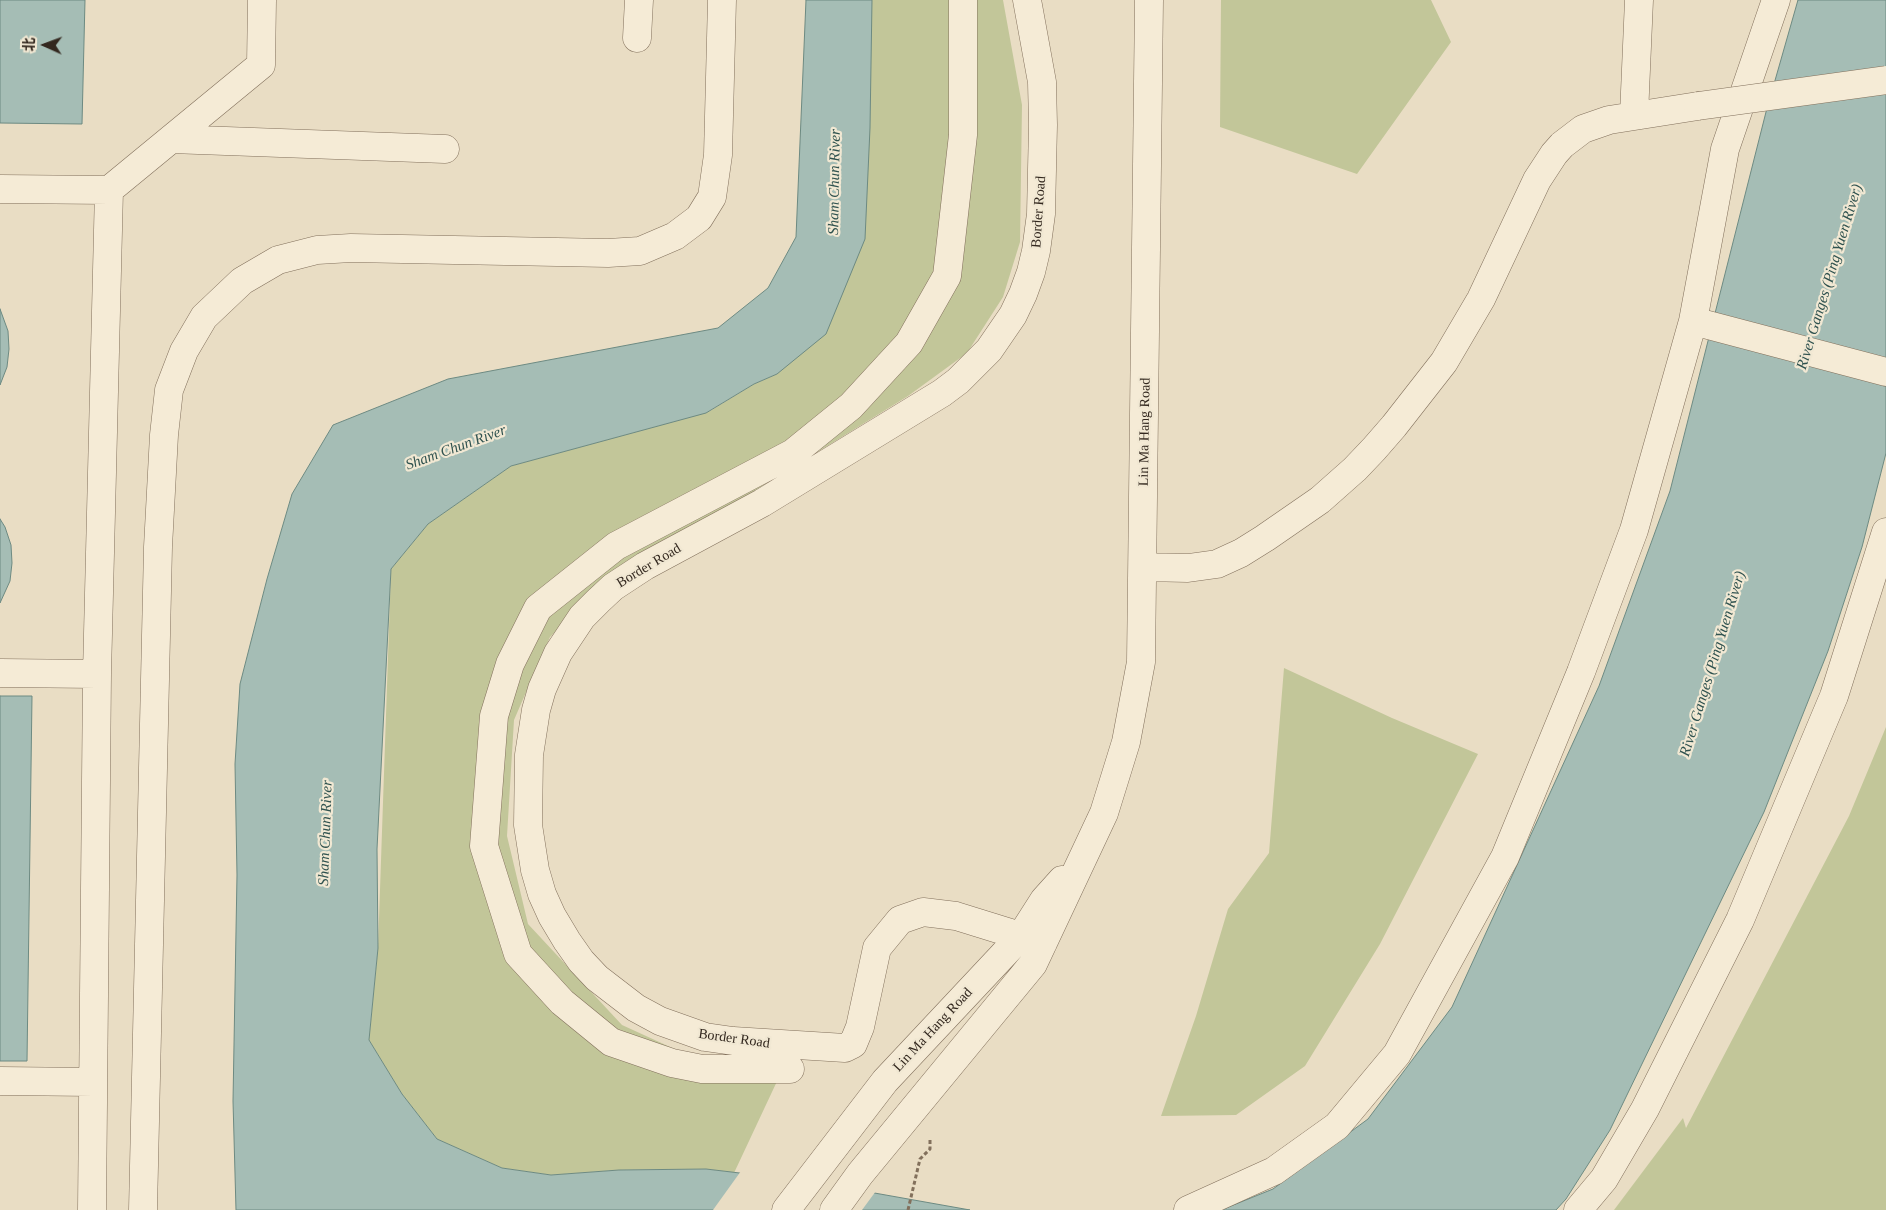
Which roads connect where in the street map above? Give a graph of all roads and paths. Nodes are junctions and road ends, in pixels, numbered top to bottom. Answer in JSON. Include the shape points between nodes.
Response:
{"nodes":[{"id":1,"x":262,"y":0,"type":"edge"},
{"id":2,"x":638,"y":0,"type":"edge"},
{"id":3,"x":722,"y":0,"type":"edge"},
{"id":4,"x":963,"y":0,"type":"edge"},
{"id":5,"x":1027,"y":0,"type":"edge"},
{"id":6,"x":1149,"y":0,"type":"edge"},
{"id":7,"x":1639,"y":0,"type":"edge"},
{"id":8,"x":1776,"y":0,"type":"edge"},
{"id":9,"x":638,"y":38,"type":"dead end"},
{"id":10,"x":1886,"y":80,"type":"edge"},
{"id":11,"x":1634,"y":115,"type":"junction"},
{"id":12,"x":171,"y":139,"type":"junction"},
{"id":13,"x":445,"y":149,"type":"dead end"},
{"id":14,"x":0,"y":189,"type":"edge"},
{"id":15,"x":109,"y":190,"type":"junction"},
{"id":16,"x":1693,"y":321,"type":"junction"},
{"id":17,"x":1886,"y":372,"type":"edge"},
{"id":18,"x":1886,"y":532,"type":"edge"},
{"id":19,"x":1144,"y":567,"type":"junction"},
{"id":20,"x":0,"y":674,"type":"edge"},
{"id":21,"x":97,"y":674,"type":"junction"},
{"id":22,"x":1032,"y":939,"type":"junction"},
{"id":23,"x":790,"y":1069,"type":"dead end"},
{"id":24,"x":0,"y":1081,"type":"edge"},
{"id":25,"x":93,"y":1082,"type":"junction"},
{"id":26,"x":930,"y":1137,"type":"dead end"},
{"id":27,"x":92,"y":1210,"type":"edge"},
{"id":28,"x":142,"y":1210,"type":"edge"},
{"id":29,"x":786,"y":1210,"type":"edge"},
{"id":30,"x":834,"y":1210,"type":"edge"},
{"id":31,"x":908,"y":1210,"type":"edge"},
{"id":32,"x":1188,"y":1210,"type":"edge"},
{"id":33,"x":1578,"y":1210,"type":"edge"}],
"edges":[{"from":1,"to":12,"type":"street","via":[[261,65]]},
{"from":2,"to":9,"type":"street"},
{"from":3,"to":28,"type":"street","via":[[718,155],[712,197],[698,218],[675,236],[640,251],[317,250],[278,260],[242,282],[204,317],[184,351],[169,390],[158,538]]},
{"from":4,"to":23,"type":"street","via":[[963,135],[947,276],[909,343],[851,406],[793,453],[616,546],[538,608],[510,664],[494,716],[484,846],[518,954],[562,1002],[611,1042],[672,1063],[702,1069]]},
{"from":5,"to":22,"type":"street","name":"Border Road","via":[[1042,82],[1041,214],[1028,279],[1002,333],[969,371],[925,404],[787,489],[645,566],[613,587],[582,617],[558,653],[542,689],[529,755],[528,824],[542,894],[566,941],[597,978],[636,1008],[660,1021],[705,1037],[845,1048],[853,1044],[860,1027],[877,948],[900,920],[924,912],[956,916]]},
{"from":6,"to":19,"type":"street","name":"Lin Ma Hang Road"},
{"from":7,"to":11,"type":"street"},
{"from":8,"to":16,"type":"street","via":[[1726,149]]},
{"from":10,"to":11,"type":"street","bridge":true},
{"from":11,"to":19,"type":"street","via":[[1583,129],[1554,154],[1537,180],[1482,299],[1444,362],[1355,469],[1295,518],[1241,553],[1216,564],[1188,568]]},
{"from":12,"to":13,"type":"street"},
{"from":12,"to":15,"type":"street"},
{"from":14,"to":15,"type":"street"},
{"from":15,"to":21,"type":"street"},
{"from":16,"to":17,"type":"street"},
{"from":16,"to":32,"type":"street","via":[[1634,530],[1581,672],[1505,857],[1396,1054],[1336,1126],[1274,1170]]},
{"from":18,"to":33,"type":"street","via":[[1834,696],[1740,920],[1645,1109],[1604,1180]]},
{"from":19,"to":22,"type":"street","name":"Lin Ma Hang Road","via":[[1141,662],[1132,719],[1118,772],[1085,854]]},
{"from":20,"to":21,"type":"street"},
{"from":21,"to":25,"type":"street"},
{"from":22,"to":29,"type":"street","name":"Lin Ma Hang Road","via":[[885,1081]]},
{"from":22,"to":30,"type":"street","name":"Lin Ma Hang Road","via":[[1033,964]]},
{"from":24,"to":25,"type":"street"},
{"from":25,"to":27,"type":"street"},
{"from":26,"to":31,"type":"path","via":[[930,1149],[920,1159]]}]}
